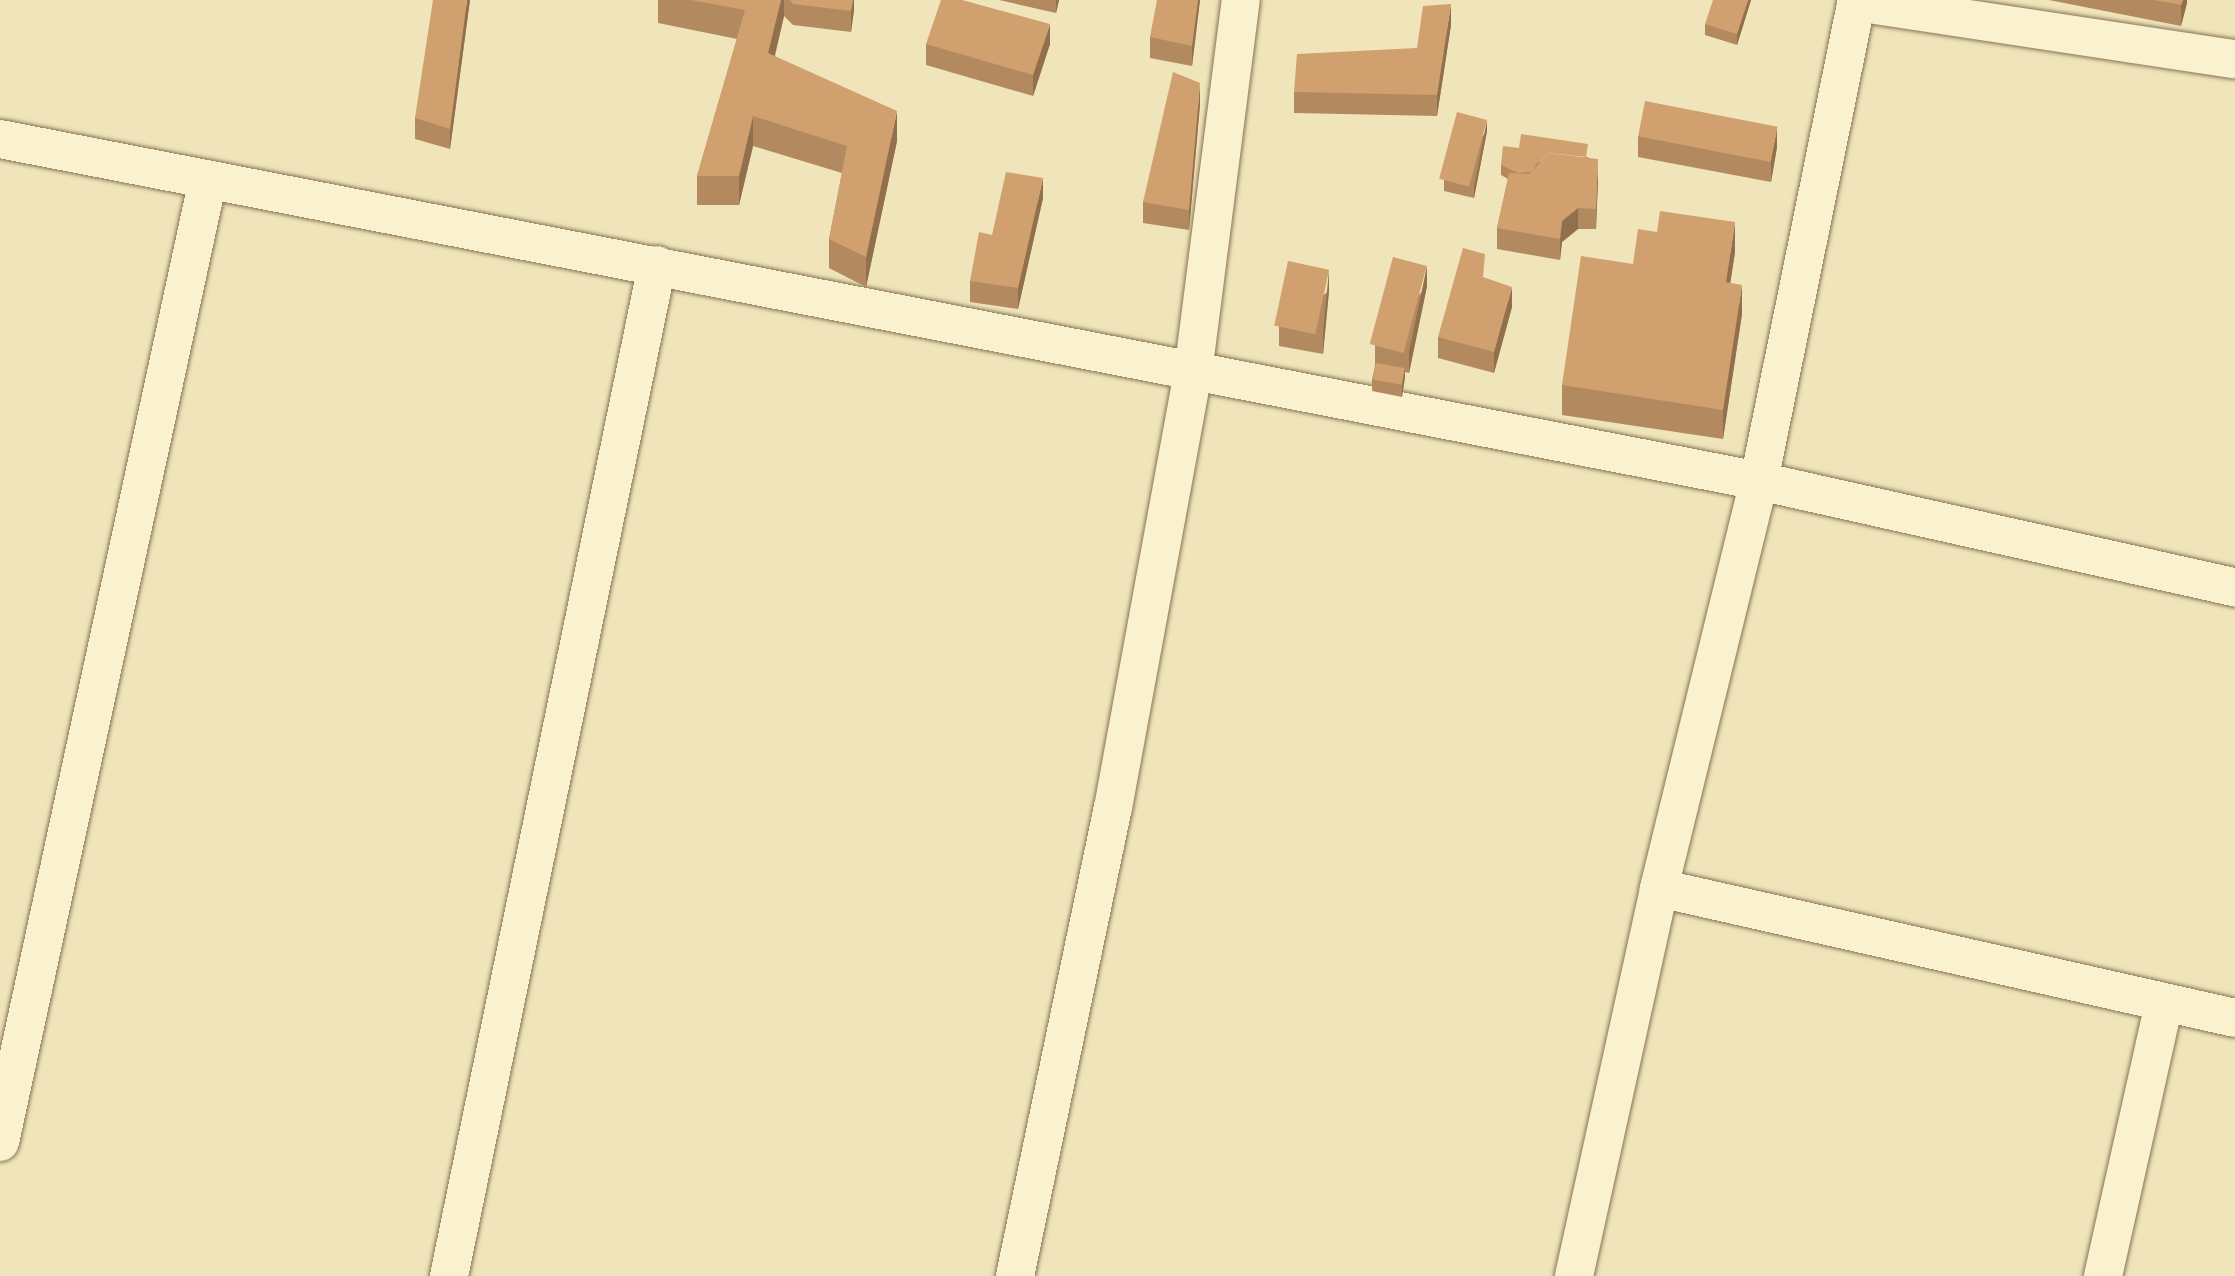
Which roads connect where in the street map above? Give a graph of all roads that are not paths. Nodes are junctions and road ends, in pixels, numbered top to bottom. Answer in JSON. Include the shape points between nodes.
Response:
{"nodes":[{"id":1,"x":1241,"y":0,"type":"edge"},
{"id":2,"x":1857,"y":1,"type":"edge"},
{"id":3,"x":2235,"y":59,"type":"edge"},
{"id":4,"x":0,"y":139,"type":"edge"},
{"id":5,"x":208,"y":179,"type":"junction"},
{"id":6,"x":657,"y":265,"type":"junction"},
{"id":7,"x":1193,"y":373,"type":"junction"},
{"id":8,"x":1759,"y":481,"type":"junction"},
{"id":9,"x":2235,"y":587,"type":"edge"},
{"id":10,"x":1659,"y":888,"type":"junction"},
{"id":11,"x":2164,"y":1004,"type":"junction"},
{"id":12,"x":2235,"y":1018,"type":"edge"},
{"id":13,"x":0,"y":1142,"type":"edge"},
{"id":14,"x":449,"y":1276,"type":"edge"},
{"id":15,"x":1015,"y":1276,"type":"edge"},
{"id":16,"x":1574,"y":1276,"type":"edge"},
{"id":17,"x":2103,"y":1276,"type":"edge"}],
"edges":[{"from":1,"to":7,"type":"street"},
{"from":2,"to":3,"type":"street"},
{"from":2,"to":8,"type":"street"},
{"from":4,"to":5,"type":"street"},
{"from":5,"to":6,"type":"street"},
{"from":5,"to":13,"type":"street"},
{"from":6,"to":7,"type":"street"},
{"from":6,"to":14,"type":"street"},
{"from":7,"to":8,"type":"street"},
{"from":7,"to":15,"type":"street","via":[[1113,808]]},
{"from":8,"to":9,"type":"street"},
{"from":8,"to":10,"type":"street"},
{"from":10,"to":11,"type":"street"},
{"from":10,"to":16,"type":"street"},
{"from":11,"to":12,"type":"street"},
{"from":11,"to":17,"type":"street"}]}
